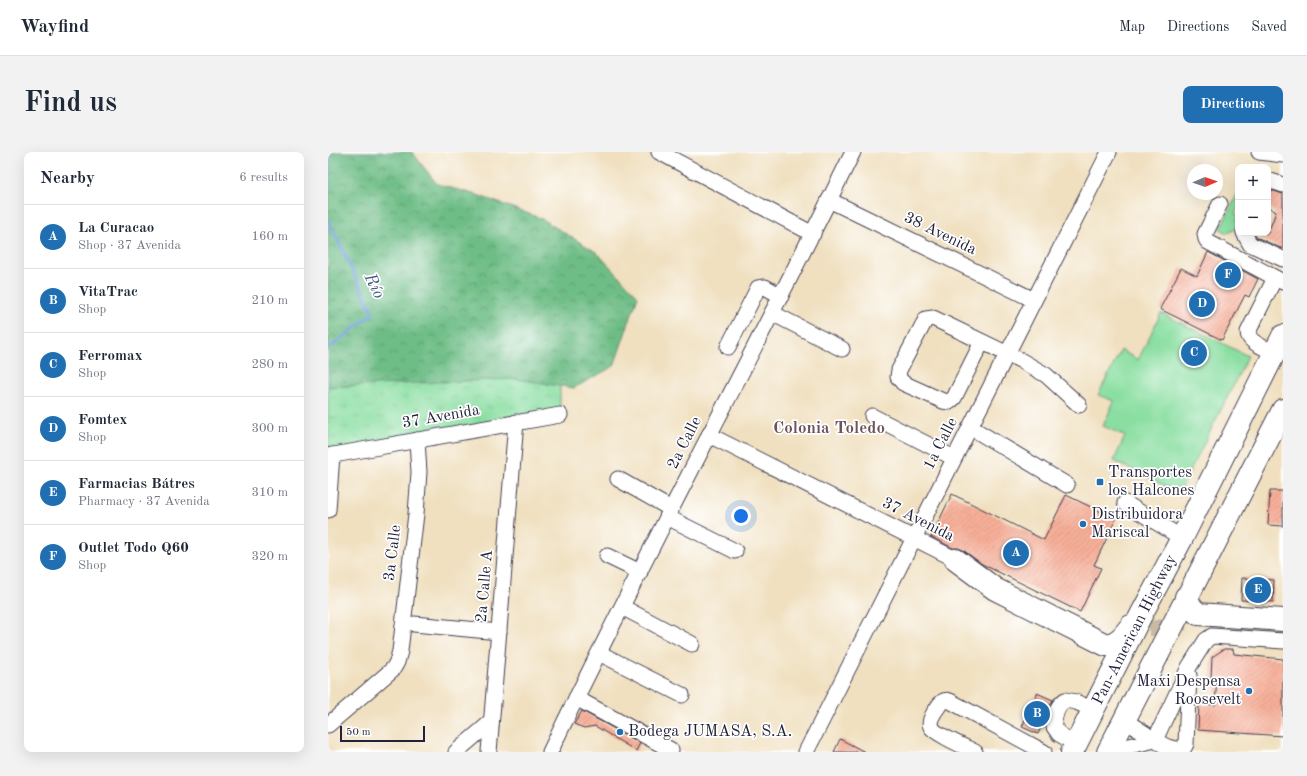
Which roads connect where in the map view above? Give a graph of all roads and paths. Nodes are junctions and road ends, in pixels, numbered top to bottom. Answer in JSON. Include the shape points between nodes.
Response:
{"nodes":[{"id":1,"x":659,"y":152,"type":"edge"},
{"id":2,"x":853,"y":152,"type":"edge"},
{"id":3,"x":1109,"y":152,"type":"edge"},
{"id":4,"x":1259,"y":152,"type":"edge"},
{"id":5,"x":1283,"y":155,"type":"edge"},
{"id":6,"x":1271,"y":181,"type":"edge"},
{"id":7,"x":1283,"y":185,"type":"edge"},
{"id":8,"x":830,"y":200,"type":"junction"},
{"id":9,"x":1220,"y":204,"type":"dead end"},
{"id":10,"x":813,"y":234,"type":"junction"},
{"id":11,"x":1246,"y":236,"type":"edge"},
{"id":12,"x":1283,"y":259,"type":"edge"},
{"id":13,"x":1279,"y":280,"type":"edge"},
{"id":14,"x":780,"y":296,"type":"junction"},
{"id":15,"x":1034,"y":300,"type":"junction"},
{"id":16,"x":772,"y":313,"type":"junction"},
{"id":17,"x":982,"y":342,"type":"junction"},
{"id":18,"x":1279,"y":344,"type":"edge"},
{"id":19,"x":728,"y":347,"type":"dead end"},
{"id":20,"x":842,"y":349,"type":"dead end"},
{"id":21,"x":1007,"y":354,"type":"junction"},
{"id":22,"x":1079,"y":405,"type":"dead end"},
{"id":23,"x":1283,"y":410,"type":"edge"},
{"id":24,"x":560,"y":415,"type":"dead end"},
{"id":25,"x":872,"y":416,"type":"dead end"},
{"id":26,"x":516,"y":422,"type":"junction"},
{"id":27,"x":970,"y":427,"type":"junction"},
{"id":28,"x":709,"y":435,"type":"junction"},
{"id":29,"x":417,"y":440,"type":"junction"},
{"id":30,"x":330,"y":455,"type":"edge"},
{"id":31,"x":954,"y":458,"type":"junction"},
{"id":32,"x":618,"y":479,"type":"dead end"},
{"id":33,"x":1067,"y":485,"type":"dead end"},
{"id":34,"x":1125,"y":503,"type":"dead end"},
{"id":35,"x":328,"y":510,"type":"edge"},
{"id":36,"x":669,"y":513,"type":"junction"},
{"id":37,"x":914,"y":538,"type":"junction"},
{"id":38,"x":1182,"y":538,"type":"junction"},
{"id":39,"x":735,"y":551,"type":"dead end"},
{"id":40,"x":607,"y":556,"type":"dead end"},
{"id":41,"x":956,"y":560,"type":"junction"},
{"id":42,"x":640,"y":572,"type":"junction"},
{"id":43,"x":1186,"y":597,"type":"junction"},
{"id":44,"x":622,"y":607,"type":"junction"},
{"id":45,"x":1141,"y":615,"type":"junction"},
{"id":46,"x":1283,"y":620,"type":"edge"},
{"id":47,"x":1194,"y":623,"type":"tunnel mouth"},
{"id":48,"x":414,"y":624,"type":"dead end"},
{"id":49,"x":1283,"y":627,"type":"edge"},
{"id":50,"x":499,"y":632,"type":"junction"},
{"id":51,"x":1110,"y":634,"type":"tunnel mouth"},
{"id":52,"x":1283,"y":641,"type":"edge"},
{"id":53,"x":692,"y":644,"type":"dead end"},
{"id":54,"x":599,"y":653,"type":"junction"},
{"id":55,"x":1189,"y":667,"type":"junction"},
{"id":56,"x":682,"y":695,"type":"dead end"},
{"id":57,"x":576,"y":698,"type":"junction"},
{"id":58,"x":1094,"y":710,"type":"junction"},
{"id":59,"x":1124,"y":720,"type":"junction"},
{"id":60,"x":491,"y":722,"type":"junction"},
{"id":61,"x":328,"y":725,"type":"edge"},
{"id":62,"x":1155,"y":740,"type":"junction"},
{"id":63,"x":1074,"y":748,"type":"edge"},
{"id":64,"x":671,"y":750,"type":"dead end"},
{"id":65,"x":456,"y":752,"type":"edge"},
{"id":66,"x":488,"y":752,"type":"edge"},
{"id":67,"x":550,"y":752,"type":"edge"},
{"id":68,"x":806,"y":752,"type":"edge"},
{"id":69,"x":975,"y":752,"type":"edge"},
{"id":70,"x":1044,"y":752,"type":"edge"},
{"id":71,"x":1108,"y":752,"type":"edge"}],
"edges":[{"from":1,"to":10,"type":"street"},
{"from":2,"to":8,"type":"street","name":"2a Calle"},
{"from":3,"to":15,"type":"street","name":"1a Calle"},
{"from":4,"to":5,"type":"street"},
{"from":6,"to":7,"type":"street"},
{"from":8,"to":10,"type":"street","name":"2a Calle"},
{"from":8,"to":15,"type":"street","name":"38 Avenida"},
{"from":9,"to":13,"type":"street","via":[[1205,234],[1208,242]]},
{"from":10,"to":14,"type":"street","name":"2a Calle"},
{"from":11,"to":12,"type":"street","via":[[1250,244]]},
{"from":13,"to":18,"type":"street","via":[[1248,332],[1251,340]]},
{"from":14,"to":16,"type":"street","name":"2a Calle"},
{"from":14,"to":19,"type":"street","via":[[765,287],[758,288]]},
{"from":15,"to":21,"type":"street","name":"1a Calle"},
{"from":16,"to":20,"type":"street"},
{"from":16,"to":28,"type":"street","name":"2a Calle"},
{"from":17,"to":17,"type":"street","via":[[937,319],[926,319],[899,370],[898,377],[903,383],[948,402],[954,398]]},
{"from":17,"to":21,"type":"street"},
{"from":18,"to":38,"type":"highway","name":"Pan-American Highway"},
{"from":21,"to":22,"type":"street","via":[[1046,375]]},
{"from":21,"to":27,"type":"street","name":"1a Calle"},
{"from":23,"to":43,"type":"highway","name":"Pan-American Highway"},
{"from":24,"to":26,"type":"street","name":"37 Avenida"},
{"from":25,"to":31,"type":"street"},
{"from":26,"to":29,"type":"street","name":"37 Avenida"},
{"from":26,"to":50,"type":"street","name":"2a Calle A"},
{"from":27,"to":31,"type":"street","name":"1a Calle"},
{"from":27,"to":33,"type":"street"},
{"from":28,"to":36,"type":"street","name":"2a Calle"},
{"from":28,"to":37,"type":"street","name":"37 Avenida"},
{"from":29,"to":30,"type":"street","name":"37 Avenida"},
{"from":29,"to":61,"type":"street","name":"3a Calle","via":[[419,472],[416,514],[397,662],[393,669]]},
{"from":30,"to":35,"type":"street"},
{"from":31,"to":37,"type":"street","name":"1a Calle"},
{"from":32,"to":36,"type":"street"},
{"from":34,"to":38,"type":"street"},
{"from":36,"to":39,"type":"street"},
{"from":36,"to":42,"type":"street","name":"2a Calle"},
{"from":37,"to":41,"type":"street","name":"37 Avenida"},
{"from":37,"to":68,"type":"street","name":"1a Calle"},
{"from":38,"to":45,"type":"highway","name":"Pan-American Highway"},
{"from":40,"to":42,"type":"street"},
{"from":41,"to":45,"type":"highway","via":[[996,589],[1106,645],[1119,640]]},
{"from":41,"to":51,"type":"street","name":"37 Avenida"},
{"from":42,"to":44,"type":"street","name":"2a Calle"},
{"from":43,"to":46,"type":"highway","via":[[1191,608],[1198,614]]},
{"from":43,"to":59,"type":"highway","name":"Pan-American Highway"},
{"from":44,"to":53,"type":"street"},
{"from":44,"to":54,"type":"street","name":"2a Calle"},
{"from":45,"to":58,"type":"highway","name":"Pan-American Highway"},
{"from":47,"to":49,"type":"street"},
{"from":48,"to":50,"type":"street"},
{"from":50,"to":60,"type":"street","name":"2a Calle A"},
{"from":52,"to":55,"type":"street","via":[[1208,637]]},
{"from":54,"to":56,"type":"street"},
{"from":54,"to":57,"type":"street","name":"2a Calle"},
{"from":55,"to":62,"type":"street"},
{"from":55,"to":62,"type":"street","via":[[1186,744],[1184,748],[1166,747]]},
{"from":57,"to":64,"type":"street"},
{"from":57,"to":67,"type":"street","name":"2a Calle"},
{"from":58,"to":63,"type":"highway","name":"Pan-American Highway"},
{"from":58,"to":63,"type":"street","via":[[1065,700],[1059,707],[1054,723],[1055,730]]},
{"from":59,"to":62,"type":"street"},
{"from":59,"to":71,"type":"highway","name":"Pan-American Highway"},
{"from":60,"to":65,"type":"street"},
{"from":60,"to":66,"type":"street","name":"2a Calle A"},
{"from":62,"to":71,"type":"street"},
{"from":69,"to":70,"type":"street","via":[[931,728],[930,722],[934,712],[944,700]]}]}
